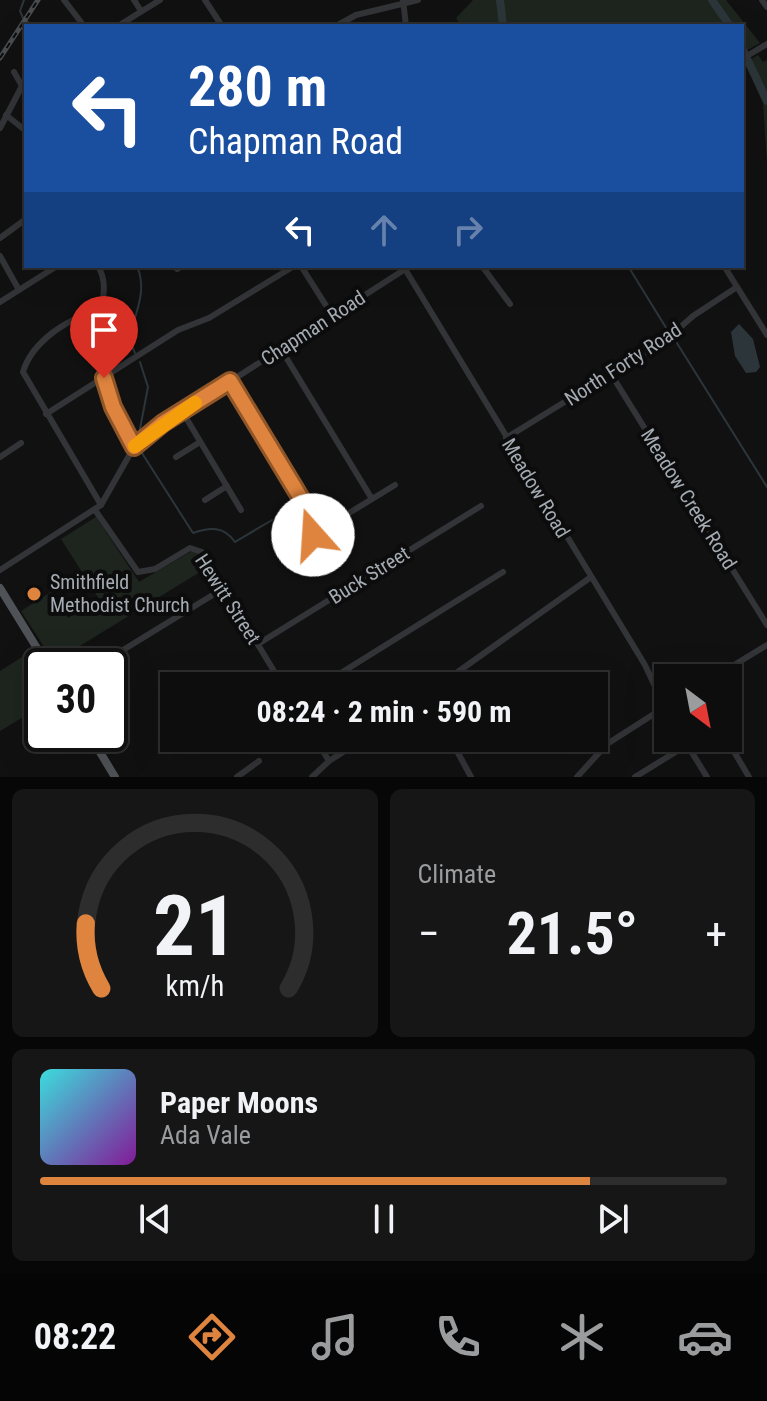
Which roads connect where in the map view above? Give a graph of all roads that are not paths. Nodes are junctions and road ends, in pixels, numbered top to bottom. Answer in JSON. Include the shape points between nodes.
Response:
{"nodes":[{"id":1,"x":64,"y":0,"type":"edge"},
{"id":2,"x":134,"y":0,"type":"edge"},
{"id":3,"x":160,"y":0,"type":"edge"},
{"id":4,"x":205,"y":0,"type":"edge"},
{"id":5,"x":418,"y":0,"type":"edge"},
{"id":6,"x":762,"y":0,"type":"edge"},
{"id":7,"x":403,"y":3,"type":"edge"},
{"id":8,"x":767,"y":7,"type":"edge"},
{"id":9,"x":141,"y":11,"type":"junction"},
{"id":10,"x":82,"y":24,"type":"edge"},
{"id":11,"x":121,"y":24,"type":"edge"},
{"id":12,"x":221,"y":24,"type":"edge"},
{"id":13,"x":340,"y":24,"type":"edge"},
{"id":14,"x":406,"y":24,"type":"edge"},
{"id":15,"x":764,"y":46,"type":"edge"},
{"id":16,"x":744,"y":58,"type":"edge"},
{"id":17,"x":14,"y":72,"type":"dead end"},
{"id":18,"x":6,"y":115,"type":"junction"},
{"id":19,"x":0,"y":128,"type":"edge"},
{"id":20,"x":24,"y":129,"type":"edge"},
{"id":21,"x":24,"y":220,"type":"edge"},
{"id":22,"x":0,"y":238,"type":"edge"},
{"id":23,"x":0,"y":256,"type":"edge"},
{"id":24,"x":54,"y":268,"type":"edge"},
{"id":25,"x":99,"y":268,"type":"edge"},
{"id":26,"x":291,"y":268,"type":"edge"},
{"id":27,"x":302,"y":268,"type":"edge"},
{"id":28,"x":407,"y":268,"type":"edge"},
{"id":29,"x":483,"y":268,"type":"edge"},
{"id":30,"x":725,"y":268,"type":"edge"},
{"id":31,"x":737,"y":287,"type":"junction"},
{"id":32,"x":19,"y":290,"type":"junction"},
{"id":33,"x":0,"y":302,"type":"edge"},
{"id":34,"x":510,"y":304,"type":"dead end"},
{"id":35,"x":99,"y":315,"type":"junction"},
{"id":36,"x":332,"y":315,"type":"junction"},
{"id":37,"x":767,"y":335,"type":"edge"},
{"id":38,"x":281,"y":349,"type":"junction"},
{"id":39,"x":611,"y":374,"type":"junction"},
{"id":40,"x":104,"y":378,"type":"junction"},
{"id":41,"x":230,"y":381,"type":"junction"},
{"id":42,"x":182,"y":411,"type":"junction"},
{"id":43,"x":46,"y":414,"type":"junction"},
{"id":44,"x":506,"y":438,"type":"junction"},
{"id":45,"x":200,"y":442,"type":"junction"},
{"id":46,"x":21,"y":443,"type":"dead end"},
{"id":47,"x":134,"y":447,"type":"junction"},
{"id":48,"x":0,"y":457,"type":"edge"},
{"id":49,"x":176,"y":457,"type":"dead end"},
{"id":50,"x":395,"y":485,"type":"dead end"},
{"id":51,"x":227,"y":486,"type":"junction"},
{"id":52,"x":372,"y":499,"type":"junction"},
{"id":53,"x":205,"y":500,"type":"dead end"},
{"id":54,"x":481,"y":506,"type":"dead end"},
{"id":55,"x":98,"y":508,"type":"junction"},
{"id":56,"x":241,"y":510,"type":"dead end"},
{"id":57,"x":313,"y":535,"type":"junction"},
{"id":58,"x":311,"y":559,"type":"dead end"},
{"id":59,"x":0,"y":570,"type":"edge"},
{"id":60,"x":503,"y":572,"type":"dead end"},
{"id":61,"x":591,"y":577,"type":"junction"},
{"id":62,"x":0,"y":588,"type":"edge"},
{"id":63,"x":224,"y":588,"type":"junction"},
{"id":64,"x":767,"y":625,"type":"edge"},
{"id":65,"x":258,"y":644,"type":"junction"},
{"id":66,"x":767,"y":645,"type":"edge"},
{"id":67,"x":37,"y":648,"type":"edge"},
{"id":68,"x":126,"y":648,"type":"edge"},
{"id":69,"x":736,"y":664,"type":"edge"},
{"id":70,"x":275,"y":672,"type":"edge"},
{"id":71,"x":342,"y":672,"type":"edge"},
{"id":72,"x":458,"y":672,"type":"edge"},
{"id":73,"x":654,"y":683,"type":"edge"},
{"id":74,"x":654,"y":717,"type":"edge"},
{"id":75,"x":100,"y":752,"type":"edge"},
{"id":76,"x":324,"y":752,"type":"edge"},
{"id":77,"x":343,"y":752,"type":"edge"},
{"id":78,"x":458,"y":752,"type":"edge"},
{"id":79,"x":670,"y":752,"type":"edge"},
{"id":80,"x":692,"y":752,"type":"edge"},
{"id":81,"x":734,"y":752,"type":"edge"},
{"id":82,"x":259,"y":761,"type":"dead end"},
{"id":83,"x":329,"y":761,"type":"junction"},
{"id":84,"x":115,"y":777,"type":"edge"},
{"id":85,"x":237,"y":777,"type":"edge"},
{"id":86,"x":312,"y":777,"type":"edge"},
{"id":87,"x":471,"y":777,"type":"edge"},
{"id":88,"x":577,"y":777,"type":"edge"},
{"id":89,"x":635,"y":777,"type":"edge"},
{"id":90,"x":707,"y":777,"type":"edge"},
{"id":91,"x":749,"y":777,"type":"edge"}],
"edges":[{"from":1,"to":10,"type":"street"},
{"from":2,"to":9,"type":"street"},
{"from":3,"to":9,"type":"street"},
{"from":4,"to":12,"type":"street"},
{"from":5,"to":7,"type":"street"},
{"from":6,"to":8,"type":"street"},
{"from":7,"to":13,"type":"street"},
{"from":7,"to":14,"type":"street"},
{"from":9,"to":11,"type":"street"},
{"from":15,"to":16,"type":"street"},
{"from":17,"to":18,"type":"street","via":[[22,86]]},
{"from":18,"to":19,"type":"street"},
{"from":18,"to":20,"type":"street"},
{"from":21,"to":22,"type":"street"},
{"from":23,"to":32,"type":"street"},
{"from":24,"to":32,"type":"street"},
{"from":25,"to":35,"type":"street","via":[[106,285]]},
{"from":26,"to":40,"type":"street"},
{"from":27,"to":36,"type":"street"},
{"from":28,"to":36,"type":"street","name":"Chapman Road"},
{"from":28,"to":44,"type":"street","name":"Meadow Road"},
{"from":29,"to":34,"type":"street"},
{"from":30,"to":31,"type":"street"},
{"from":31,"to":37,"type":"street"},
{"from":31,"to":39,"type":"street","name":"North Forty Road"},
{"from":32,"to":33,"type":"street"},
{"from":35,"to":40,"type":"street","via":[[96,345]]},
{"from":35,"to":43,"type":"street","via":[[80,317],[46,339],[24,366],[25,379]]},
{"from":36,"to":38,"type":"street","name":"Chapman Road"},
{"from":38,"to":41,"type":"street","name":"Chapman Road"},
{"from":38,"to":52,"type":"street"},
{"from":39,"to":44,"type":"street","name":"North Forty Road"},
{"from":39,"to":64,"type":"street","name":"Meadow Creek Road"},
{"from":40,"to":43,"type":"street"},
{"from":40,"to":47,"type":"street"},
{"from":41,"to":42,"type":"street","name":"Chapman Road"},
{"from":41,"to":57,"type":"street","via":[[311,515]]},
{"from":42,"to":45,"type":"street"},
{"from":42,"to":47,"type":"street","name":"Chapman Road"},
{"from":43,"to":55,"type":"street"},
{"from":44,"to":61,"type":"street","name":"Meadow Road"},
{"from":45,"to":49,"type":"street"},
{"from":45,"to":51,"type":"street"},
{"from":46,"to":48,"type":"street"},
{"from":47,"to":55,"type":"street","name":"Chapman Road"},
{"from":50,"to":52,"type":"street"},
{"from":51,"to":53,"type":"street"},
{"from":51,"to":56,"type":"street"},
{"from":52,"to":57,"type":"street"},
{"from":54,"to":65,"type":"street","name":"Buck Street"},
{"from":55,"to":59,"type":"street","name":"Chapman Road"},
{"from":55,"to":63,"type":"street","name":"Hewitt Street","via":[[138,572],[195,548]]},
{"from":57,"to":58,"type":"street"},
{"from":60,"to":71,"type":"street"},
{"from":61,"to":72,"type":"street"},
{"from":61,"to":73,"type":"street","name":"Meadow Road"},
{"from":62,"to":67,"type":"main road"},
{"from":63,"to":65,"type":"street","name":"Hewitt Street"},
{"from":63,"to":68,"type":"street"},
{"from":65,"to":70,"type":"street","name":"Hewitt Street"},
{"from":66,"to":69,"type":"street"},
{"from":74,"to":88,"type":"street","via":[[607,744]]},
{"from":75,"to":84,"type":"main road"},
{"from":76,"to":83,"type":"street"},
{"from":77,"to":83,"type":"street"},
{"from":78,"to":87,"type":"street"},
{"from":79,"to":89,"type":"street"},
{"from":80,"to":90,"type":"street"},
{"from":81,"to":91,"type":"street"},
{"from":82,"to":85,"type":"street"},
{"from":83,"to":86,"type":"street"}]}
